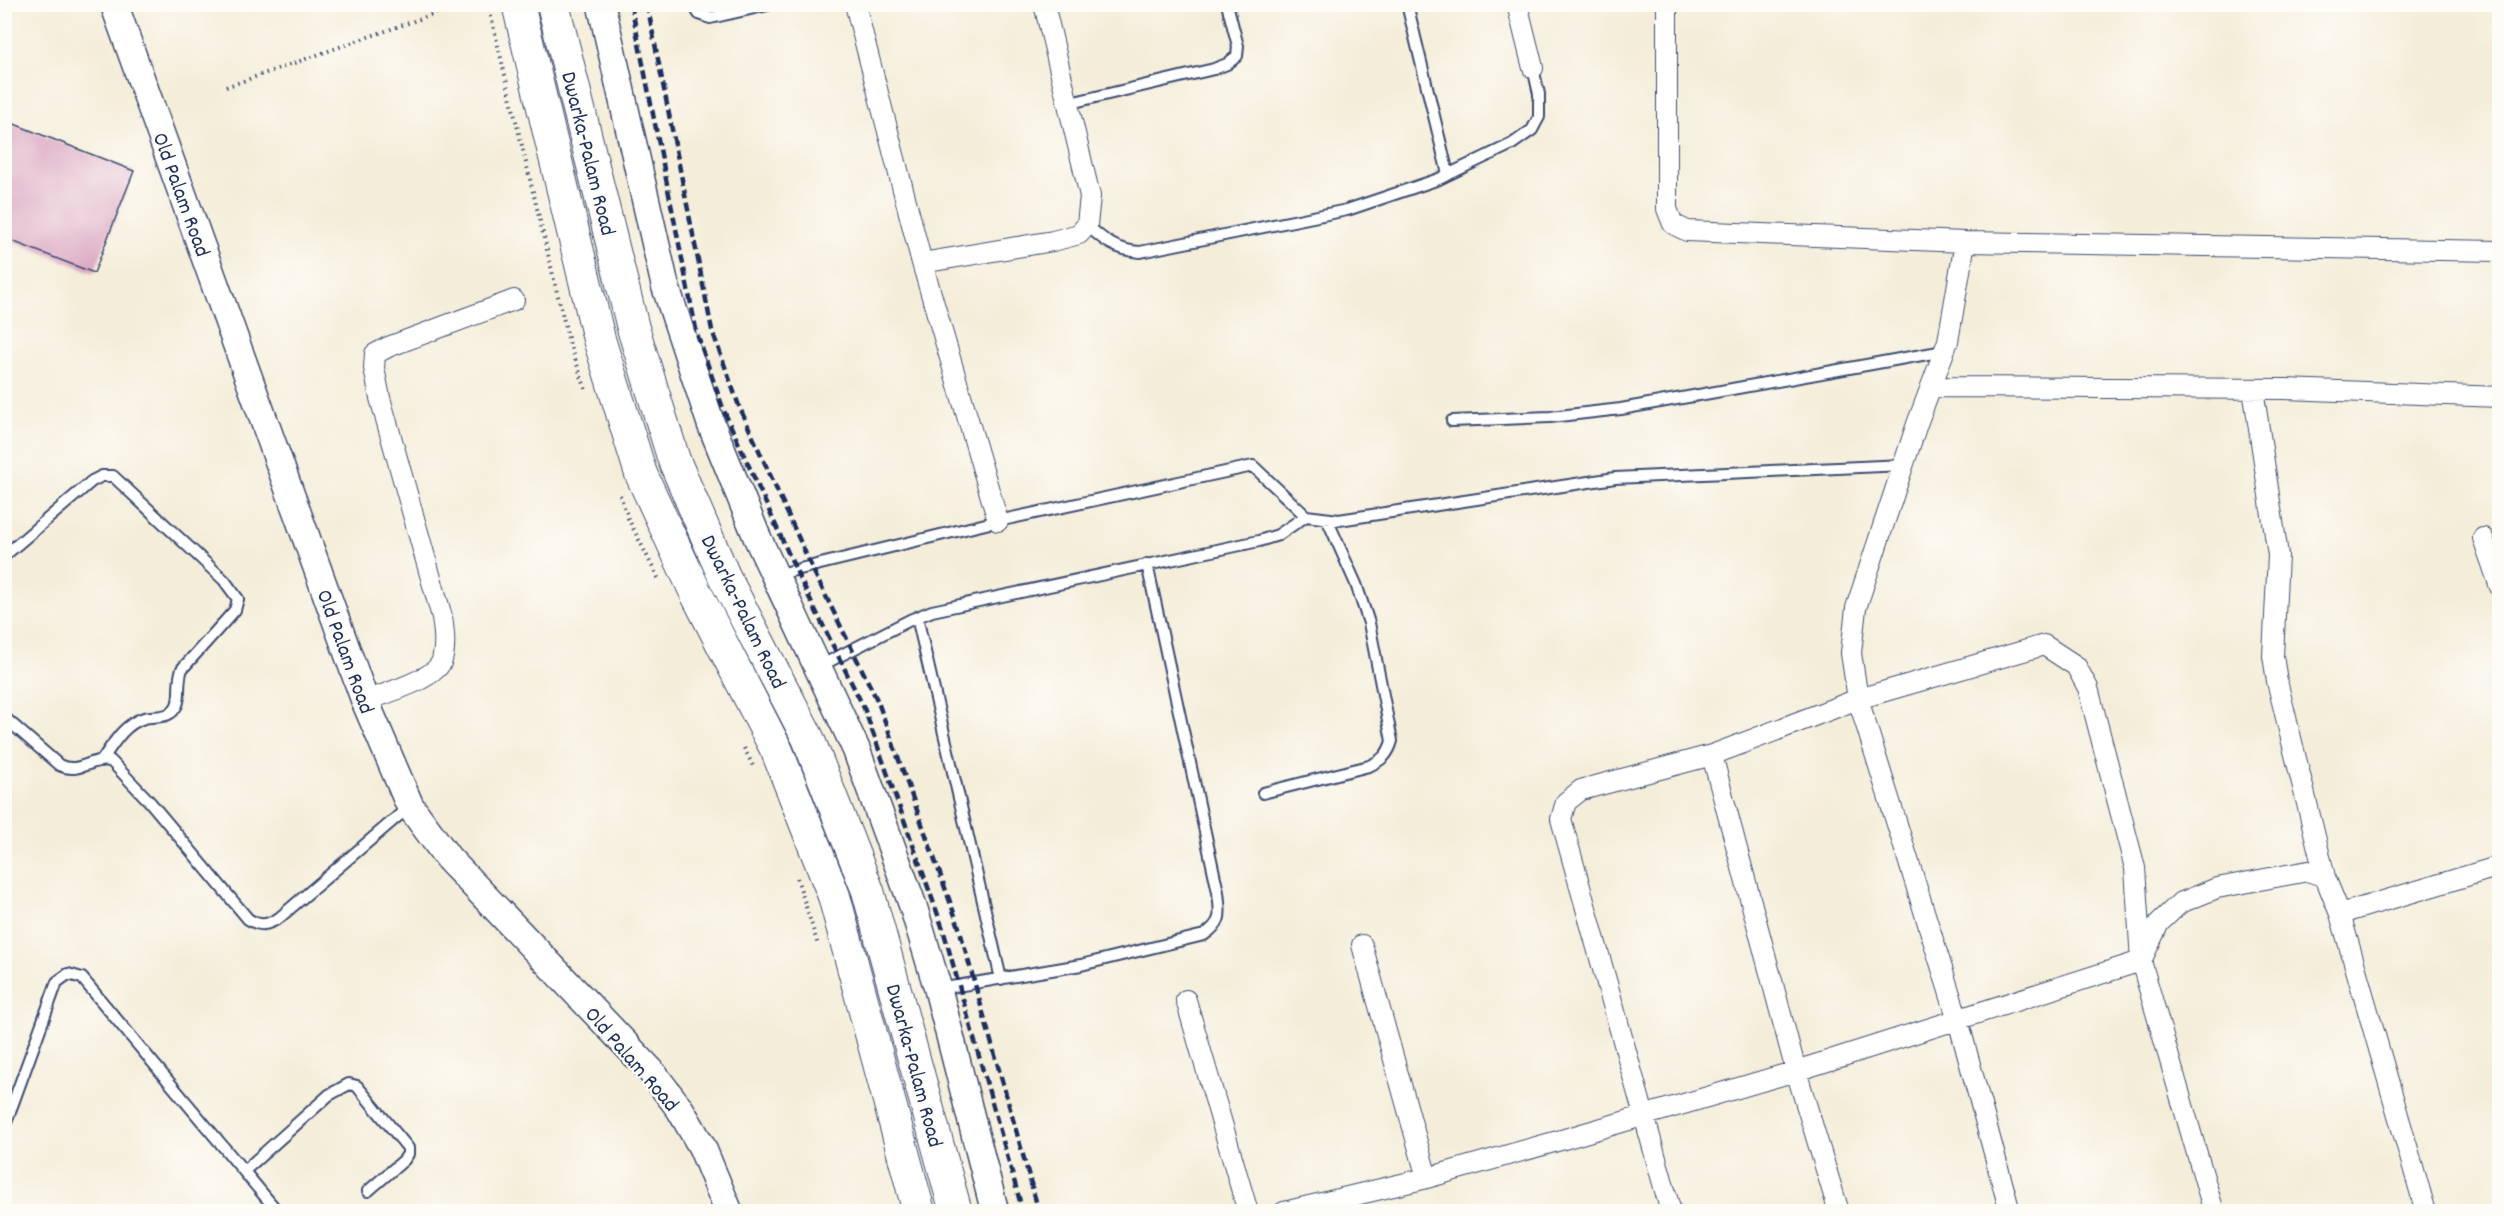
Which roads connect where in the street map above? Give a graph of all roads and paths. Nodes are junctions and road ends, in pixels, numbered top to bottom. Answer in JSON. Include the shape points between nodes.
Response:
{"nodes":[{"id":1,"x":114,"y":4,"type":"edge"},
{"id":2,"x":462,"y":4,"type":"edge"},
{"id":3,"x":518,"y":4,"type":"edge"},
{"id":4,"x":553,"y":4,"type":"edge"},
{"id":5,"x":601,"y":4,"type":"edge"},
{"id":6,"x":693,"y":4,"type":"edge"},
{"id":7,"x":772,"y":4,"type":"edge"},
{"id":8,"x":855,"y":4,"type":"edge"},
{"id":9,"x":1044,"y":4,"type":"edge"},
{"id":10,"x":1227,"y":4,"type":"edge"},
{"id":11,"x":1407,"y":4,"type":"edge"},
{"id":12,"x":1517,"y":4,"type":"edge"},
{"id":13,"x":1667,"y":4,"type":"edge"},
{"id":14,"x":1533,"y":68,"type":"joint"},
{"id":15,"x":225,"y":87,"type":"dead end"},
{"id":16,"x":1066,"y":104,"type":"junction"},
{"id":17,"x":1448,"y":174,"type":"junction"},
{"id":18,"x":1087,"y":225,"type":"junction"},
{"id":19,"x":1965,"y":242,"type":"junction"},
{"id":20,"x":2499,"y":251,"type":"edge"},
{"id":21,"x":922,"y":263,"type":"junction"},
{"id":22,"x":514,"y":300,"type":"dead end"},
{"id":23,"x":1944,"y":351,"type":"junction"},
{"id":24,"x":1931,"y":387,"type":"junction"},
{"id":25,"x":2253,"y":389,"type":"junction"},
{"id":26,"x":2499,"y":397,"type":"edge"},
{"id":27,"x":1452,"y":421,"type":"dead end"},
{"id":28,"x":1904,"y":465,"type":"junction"},
{"id":29,"x":1306,"y":516,"type":"junction"},
{"id":30,"x":1327,"y":519,"type":"junction"},
{"id":31,"x":998,"y":521,"type":"junction"},
{"id":32,"x":2483,"y":538,"type":"dead end"},
{"id":33,"x":4,"y":555,"type":"edge"},
{"id":34,"x":1147,"y":564,"type":"junction"},
{"id":35,"x":775,"y":576,"type":"junction"},
{"id":36,"x":2499,"y":587,"type":"edge"},
{"id":37,"x":917,"y":617,"type":"junction"},
{"id":38,"x":818,"y":667,"type":"junction"},
{"id":39,"x":1858,"y":699,"type":"junction"},
{"id":40,"x":364,"y":701,"type":"junction"},
{"id":41,"x":4,"y":717,"type":"edge"},
{"id":42,"x":1712,"y":755,"type":"junction"},
{"id":43,"x":102,"y":759,"type":"junction"},
{"id":44,"x":1263,"y":793,"type":"dead end"},
{"id":45,"x":410,"y":806,"type":"junction"},
{"id":46,"x":2499,"y":866,"type":"edge"},
{"id":47,"x":2325,"y":877,"type":"junction"},
{"id":48,"x":2340,"y":914,"type":"junction"},
{"id":49,"x":1362,"y":945,"type":"dead end"},
{"id":50,"x":2141,"y":961,"type":"junction"},
{"id":51,"x":1002,"y":979,"type":"junction"},
{"id":52,"x":938,"y":989,"type":"junction"},
{"id":53,"x":1186,"y":1000,"type":"dead end"},
{"id":54,"x":1958,"y":1020,"type":"junction"},
{"id":55,"x":1796,"y":1071,"type":"junction"},
{"id":56,"x":1644,"y":1114,"type":"junction"},
{"id":57,"x":4,"y":1128,"type":"edge"},
{"id":58,"x":244,"y":1171,"type":"junction"},
{"id":59,"x":1427,"y":1178,"type":"junction"},
{"id":60,"x":368,"y":1191,"type":"dead end"},
{"id":61,"x":278,"y":1212,"type":"edge"},
{"id":62,"x":729,"y":1212,"type":"edge"},
{"id":63,"x":919,"y":1212,"type":"edge"},
{"id":64,"x":956,"y":1212,"type":"edge"},
{"id":65,"x":995,"y":1212,"type":"edge"},
{"id":66,"x":1248,"y":1212,"type":"edge"},
{"id":67,"x":1284,"y":1212,"type":"edge"},
{"id":68,"x":1671,"y":1212,"type":"edge"},
{"id":69,"x":1839,"y":1212,"type":"edge"},
{"id":70,"x":2010,"y":1212,"type":"edge"},
{"id":71,"x":2214,"y":1212,"type":"edge"},
{"id":72,"x":2426,"y":1212,"type":"edge"}],
"edges":[{"from":1,"to":40,"type":"street","name":"Old Palam Road"},
{"from":2,"to":15,"type":"path"},
{"from":3,"to":63,"type":"main road","name":"Dwarka-Palam Road","via":[[599,339],[641,474],[695,591],[777,751],[834,896]]},
{"from":4,"to":64,"type":"main road","name":"Dwarka-Palam Road","via":[[633,328],[674,460],[724,576],[808,738],[868,891]]},
{"from":5,"to":35,"type":"street","via":[[665,285],[711,424]]},
{"from":6,"to":7,"type":"lane","via":[[699,14],[710,18]]},
{"from":8,"to":21,"type":"street"},
{"from":9,"to":16,"type":"street"},
{"from":10,"to":16,"type":"lane","via":[[1238,46],[1237,56],[1227,64]]},
{"from":11,"to":17,"type":"lane"},
{"from":12,"to":14,"type":"street"},
{"from":13,"to":19,"type":"street","via":[[1667,209],[1673,224],[1687,231]]},
{"from":14,"to":17,"type":"lane","via":[[1539,117],[1532,130],[1512,144]]},
{"from":16,"to":18,"type":"street","via":[[1089,196]]},
{"from":17,"to":18,"type":"lane","via":[[1347,210],[1140,252],[1124,251],[1105,243]]},
{"from":18,"to":21,"type":"street","via":[[1079,234],[1053,241]]},
{"from":19,"to":20,"type":"street"},
{"from":19,"to":23,"type":"street"},
{"from":21,"to":31,"type":"street"},
{"from":22,"to":40,"type":"street","via":[[375,354],[380,398],[442,617],[445,642],[442,662],[425,678]]},
{"from":23,"to":24,"type":"street"},
{"from":23,"to":27,"type":"lane","via":[[1621,409]]},
{"from":24,"to":25,"type":"street"},
{"from":24,"to":28,"type":"street"},
{"from":25,"to":26,"type":"street"},
{"from":25,"to":47,"type":"street","via":[[2278,555],[2274,664]]},
{"from":28,"to":30,"type":"lane","via":[[1615,478]]},
{"from":28,"to":39,"type":"street","via":[[1856,609],[1851,653]]},
{"from":29,"to":30,"type":"lane"},
{"from":29,"to":31,"type":"lane","via":[[1252,466]]},
{"from":29,"to":34,"type":"lane","via":[[1278,535],[1259,541]]},
{"from":30,"to":44,"type":"lane","via":[[1369,623],[1392,741],[1381,761],[1369,766]]},
{"from":31,"to":35,"type":"lane"},
{"from":32,"to":36,"type":"street"},
{"from":33,"to":43,"type":"lane","via":[[92,480],[113,476],[224,580],[238,599],[235,610],[182,669],[178,704],[162,717],[133,722]]},
{"from":34,"to":37,"type":"lane"},
{"from":34,"to":51,"type":"lane","via":[[1220,916],[1215,927],[1204,935],[1081,965]]},
{"from":35,"to":38,"type":"street"},
{"from":37,"to":38,"type":"lane"},
{"from":37,"to":51,"type":"lane"},
{"from":38,"to":52,"type":"street","via":[[860,761],[913,906]]},
{"from":39,"to":42,"type":"street"},
{"from":39,"to":50,"type":"street","via":[[2044,645],[2076,666],[2088,688],[2135,868]]},
{"from":39,"to":54,"type":"street"},
{"from":40,"to":45,"type":"street","name":"Old Palam Road"},
{"from":41,"to":43,"type":"lane","via":[[68,769]]},
{"from":42,"to":55,"type":"street"},
{"from":42,"to":56,"type":"street","via":[[1581,790],[1566,801],[1561,819]]},
{"from":43,"to":45,"type":"lane","via":[[119,768],[258,926],[279,918]]},
{"from":45,"to":62,"type":"street","name":"Old Palam Road","via":[[448,858],[651,1071],[702,1147]]},
{"from":46,"to":48,"type":"street"},
{"from":47,"to":48,"type":"street"},
{"from":47,"to":50,"type":"street","via":[[2308,871],[2217,888],[2180,903],[2159,923]]},
{"from":48,"to":72,"type":"street"},
{"from":49,"to":59,"type":"street"},
{"from":50,"to":54,"type":"street"},
{"from":50,"to":71,"type":"street"},
{"from":51,"to":52,"type":"lane"},
{"from":52,"to":65,"type":"street"},
{"from":53,"to":66,"type":"street"},
{"from":54,"to":55,"type":"street"},
{"from":54,"to":70,"type":"street"},
{"from":55,"to":56,"type":"street"},
{"from":55,"to":69,"type":"street"},
{"from":56,"to":59,"type":"street"},
{"from":56,"to":68,"type":"street"},
{"from":57,"to":58,"type":"lane","via":[[57,982],[68,974],[82,978]]},
{"from":58,"to":60,"type":"lane","via":[[329,1095],[348,1084],[357,1086],[408,1148],[404,1160]]},
{"from":58,"to":61,"type":"lane"},
{"from":59,"to":67,"type":"street"}]}
